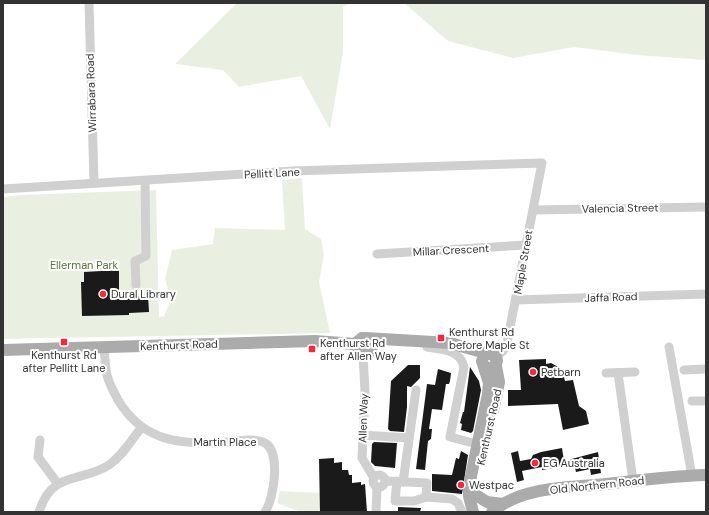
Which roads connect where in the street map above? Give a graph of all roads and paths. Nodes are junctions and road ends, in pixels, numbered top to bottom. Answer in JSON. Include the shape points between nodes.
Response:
{"nodes":[{"id":1,"x":89,"y":3,"type":"edge"},
{"id":2,"x":542,"y":162,"type":"joint"},
{"id":3,"x":145,"y":181,"type":"junction"},
{"id":4,"x":94,"y":183,"type":"junction"},
{"id":5,"x":3,"y":189,"type":"edge"},
{"id":6,"x":706,"y":207,"type":"edge"},
{"id":7,"x":534,"y":210,"type":"junction"},
{"id":8,"x":525,"y":245,"type":"junction"},
{"id":9,"x":377,"y":254,"type":"dead end"},
{"id":10,"x":136,"y":285,"type":"dead end"},
{"id":11,"x":706,"y":294,"type":"edge"},
{"id":12,"x":516,"y":300,"type":"junction"},
{"id":13,"x":360,"y":341,"type":"junction"},
{"id":14,"x":427,"y":347,"type":"junction"},
{"id":15,"x":669,"y":347,"type":"dead end"},
{"id":16,"x":104,"y":348,"type":"junction"},
{"id":17,"x":3,"y":350,"type":"edge"},
{"id":18,"x":367,"y":353,"type":"junction"},
{"id":19,"x":489,"y":361,"type":"junction"},
{"id":20,"x":706,"y":369,"type":"edge"},
{"id":21,"x":684,"y":370,"type":"dead end"},
{"id":22,"x":635,"y":372,"type":"dead end"},
{"id":23,"x":606,"y":373,"type":"dead end"},
{"id":24,"x":618,"y":373,"type":"junction"},
{"id":25,"x":416,"y":390,"type":"dead end"},
{"id":26,"x":692,"y":401,"type":"dead end"},
{"id":27,"x":706,"y":401,"type":"edge"},
{"id":28,"x":141,"y":428,"type":"junction"},
{"id":29,"x":363,"y":435,"type":"junction"},
{"id":30,"x":408,"y":438,"type":"junction"},
{"id":31,"x":40,"y":440,"type":"dead end"},
{"id":32,"x":481,"y":445,"type":"junction"},
{"id":33,"x":706,"y":475,"type":"edge"},
{"id":34,"x":692,"y":476,"type":"junction"},
{"id":35,"x":374,"y":478,"type":"junction"},
{"id":36,"x":386,"y":481,"type":"junction"},
{"id":37,"x":633,"y":481,"type":"junction"},
{"id":38,"x":400,"y":482,"type":"junction"},
{"id":39,"x":58,"y":484,"type":"junction"},
{"id":40,"x":377,"y":487,"type":"junction"},
{"id":41,"x":476,"y":495,"type":"junction"},
{"id":42,"x":426,"y":496,"type":"junction"},
{"id":43,"x":503,"y":504,"type":"junction"},
{"id":44,"x":376,"y":507,"type":"edge"},
{"id":45,"x":268,"y":509,"type":"edge"},
{"id":46,"x":39,"y":512,"type":"edge"},
{"id":47,"x":371,"y":512,"type":"edge"},
{"id":48,"x":379,"y":512,"type":"edge"},
{"id":49,"x":462,"y":512,"type":"edge"},
{"id":50,"x":473,"y":512,"type":"edge"},
{"id":51,"x":479,"y":512,"type":"edge"},
{"id":52,"x":492,"y":512,"type":"edge"}],
"edges":[{"from":1,"to":4,"type":"street","name":"Wirrabara Road"},
{"from":2,"to":3,"type":"street","name":"Pellitt Lane","via":[[293,171]]},
{"from":2,"to":7,"type":"street","name":"Maple Street"},
{"from":3,"to":4,"type":"street","name":"Pellitt Lane"},
{"from":3,"to":10,"type":"street","via":[[146,256],[136,261]]},
{"from":4,"to":5,"type":"street","name":"Pellitt Lane"},
{"from":6,"to":7,"type":"street","name":"Valencia Street"},
{"from":7,"to":8,"type":"street","name":"Maple Street"},
{"from":8,"to":9,"type":"street","name":"Millar Crescent"},
{"from":8,"to":12,"type":"street","name":"Maple Street"},
{"from":11,"to":12,"type":"street","name":"Jaffa Road"},
{"from":12,"to":19,"type":"street","name":"Maple Street","via":[[507,343],[503,351]]},
{"from":13,"to":16,"type":"main road","name":"Kenthurst Road"},
{"from":13,"to":18,"type":"main road","via":[[371,342]]},
{"from":13,"to":19,"type":"main road","name":"Kenthurst Road","via":[[450,342]]},
{"from":14,"to":18,"type":"main road","via":[[391,346]]},
{"from":14,"to":19,"type":"main road","via":[[459,349]]},
{"from":14,"to":32,"type":"street","via":[[443,349],[457,355],[463,361],[450,437]]},
{"from":15,"to":34,"type":"street"},
{"from":16,"to":17,"type":"main road","name":"Kenthurst Road"},
{"from":16,"to":28,"type":"street","name":"Martin Place","via":[[112,390],[126,413]]},
{"from":18,"to":29,"type":"street","name":"Allen Way"},
{"from":19,"to":32,"type":"main road","name":"Kenthurst Road","via":[[498,375],[498,389]]},
{"from":20,"to":21,"type":"street"},
{"from":22,"to":24,"type":"street"},
{"from":23,"to":24,"type":"street"},
{"from":24,"to":37,"type":"street"},
{"from":25,"to":30,"type":"street"},
{"from":26,"to":27,"type":"street"},
{"from":28,"to":39,"type":"street","via":[[110,464]]},
{"from":28,"to":45,"type":"street","name":"Martin Place","via":[[183,442],[246,440],[268,444],[274,459],[273,490]]},
{"from":29,"to":30,"type":"street"},
{"from":29,"to":35,"type":"street","name":"Allen Way","via":[[362,458]]},
{"from":30,"to":38,"type":"street"},
{"from":31,"to":39,"type":"street","via":[[38,457]]},
{"from":32,"to":41,"type":"main road","name":"Kenthurst Road"},
{"from":32,"to":50,"type":"main road","name":"Kenthurst Road","via":[[469,486]]},
{"from":33,"to":34,"type":"main road","name":"Old Northern Road"},
{"from":34,"to":37,"type":"main road","name":"Old Northern Road"},
{"from":35,"to":36,"type":"street","via":[[378,475]]},
{"from":35,"to":40,"type":"street","via":[[373,483]]},
{"from":36,"to":38,"type":"street"},
{"from":36,"to":40,"type":"street","via":[[383,486]]},
{"from":37,"to":43,"type":"main road","name":"Old Northern Road","via":[[546,490]]},
{"from":38,"to":42,"type":"street","via":[[427,483]]},
{"from":38,"to":42,"type":"street","via":[[395,501],[414,501]]},
{"from":39,"to":46,"type":"street","via":[[47,494]]},
{"from":40,"to":44,"type":"street"},
{"from":41,"to":43,"type":"main road","via":[[487,502]]},
{"from":41,"to":51,"type":"main road","name":"Kenthurst Road"},
{"from":42,"to":49,"type":"street","via":[[452,499],[458,503]]},
{"from":43,"to":52,"type":"main road","name":"Old Northern Road"},
{"from":44,"to":47,"type":"street"},
{"from":44,"to":48,"type":"street"}]}
